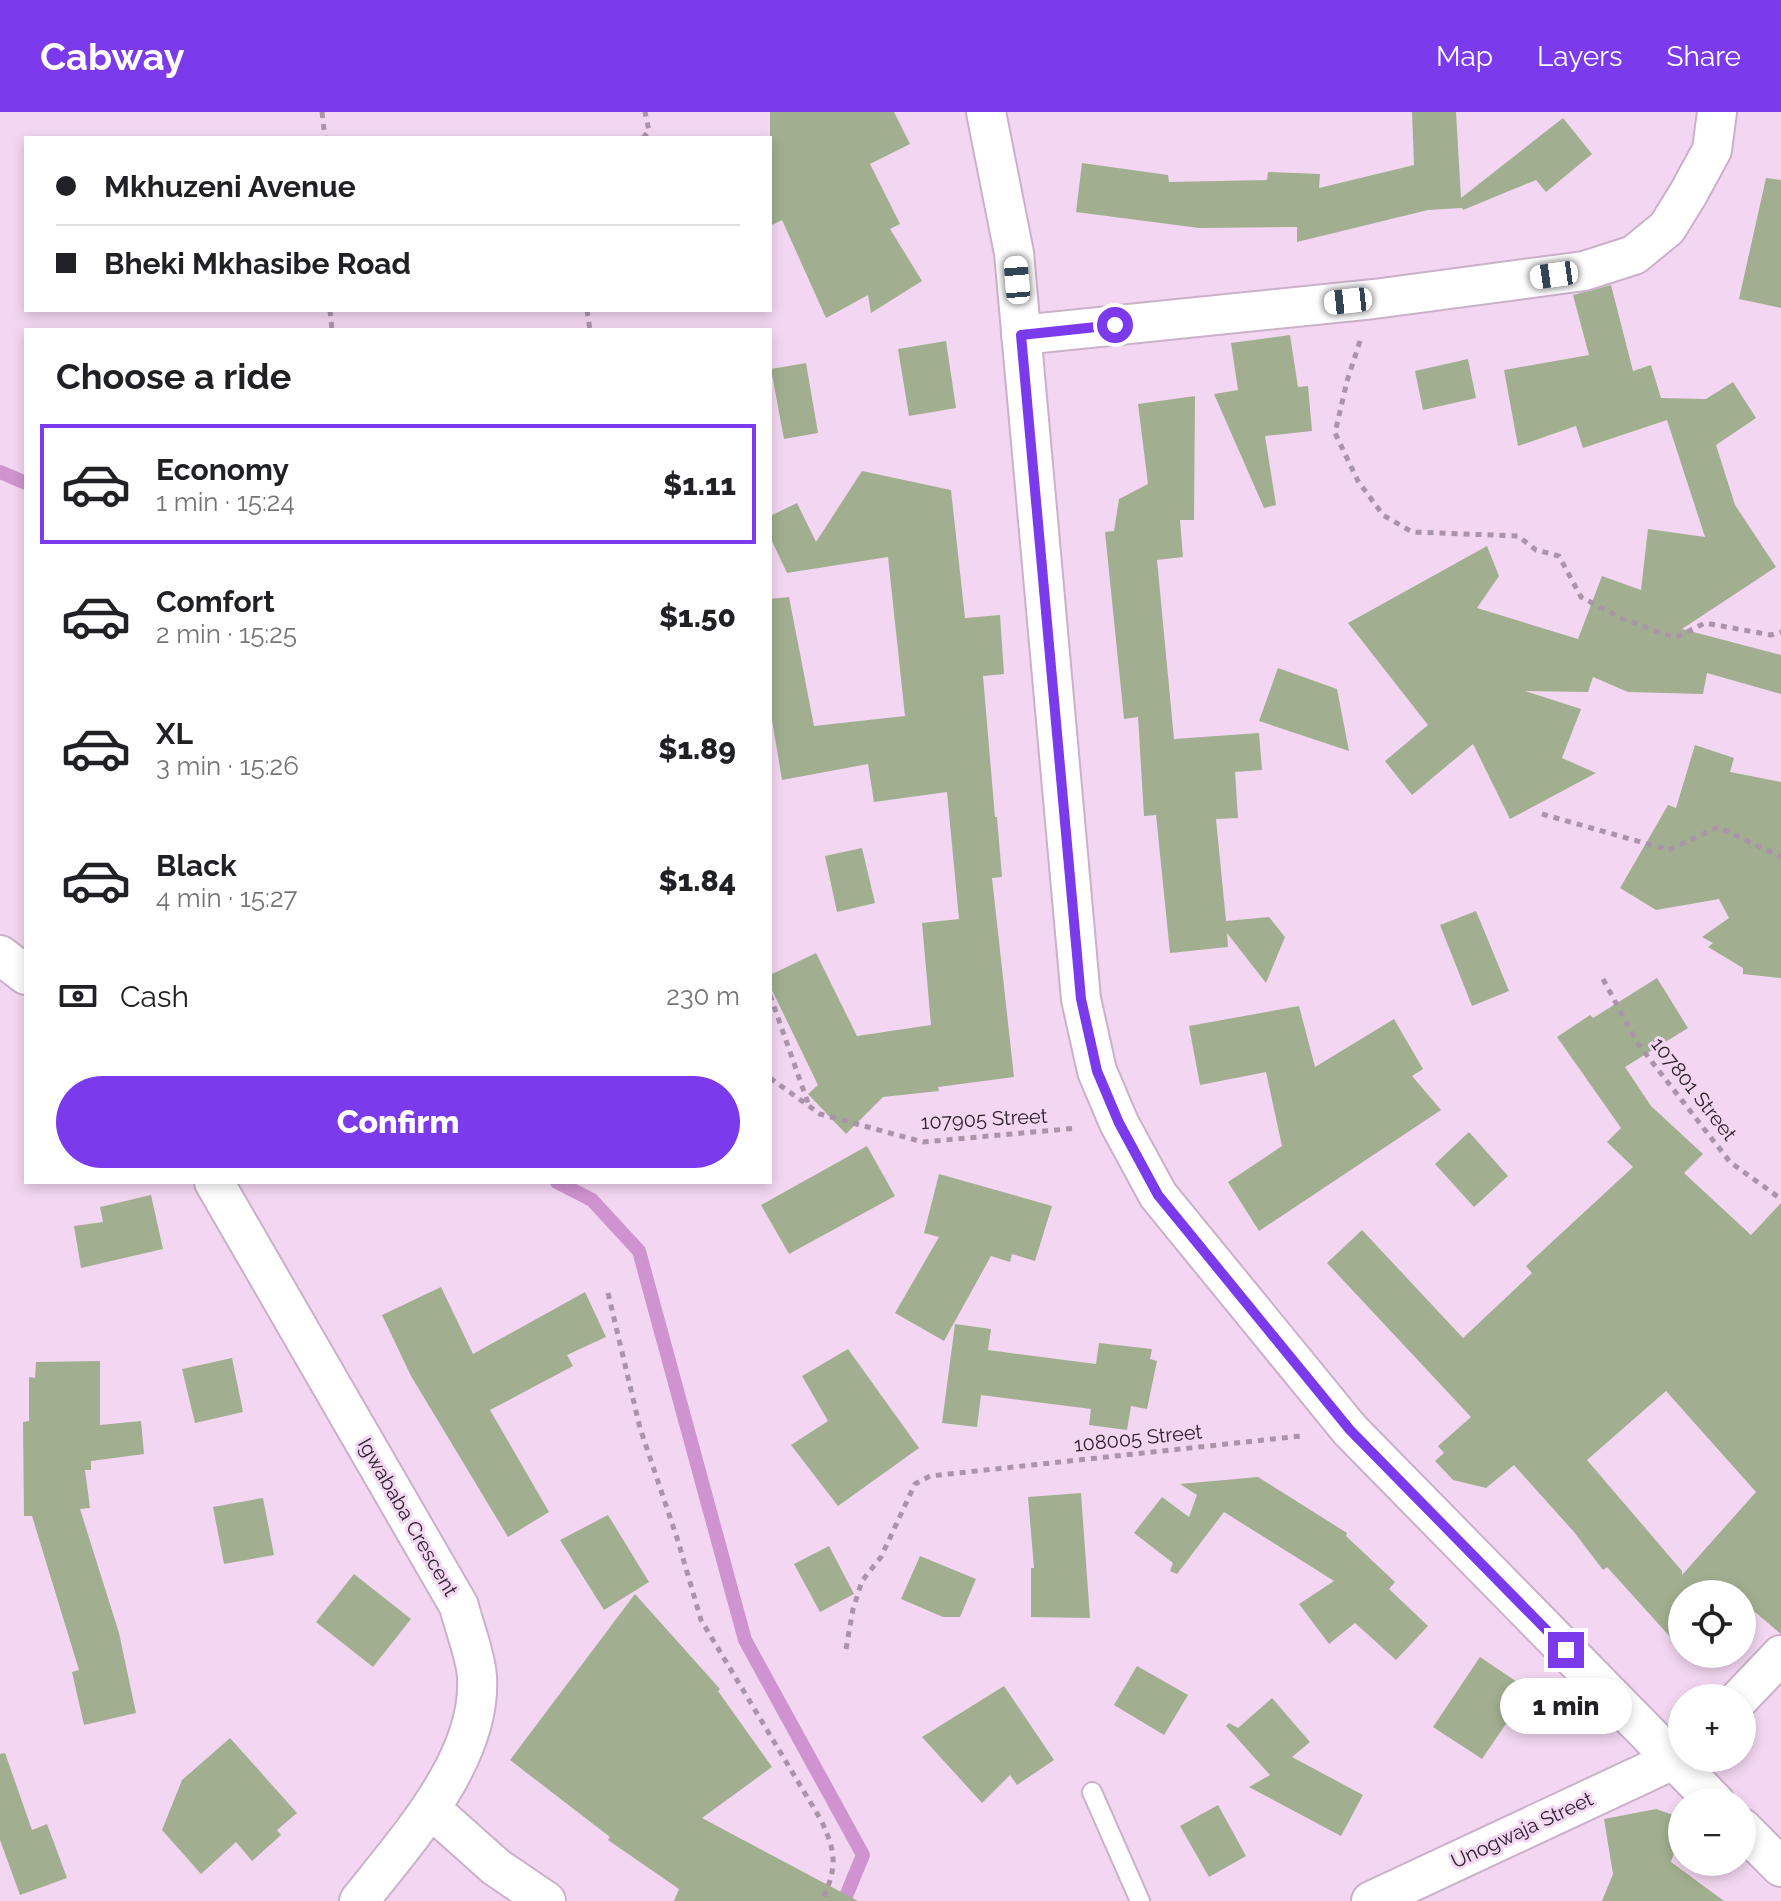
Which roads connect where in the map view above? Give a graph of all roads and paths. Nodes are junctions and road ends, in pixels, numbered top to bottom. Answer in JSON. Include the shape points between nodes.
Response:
{"nodes":[{"id":1,"x":322,"y":112,"type":"edge"},
{"id":2,"x":645,"y":112,"type":"edge"},
{"id":3,"x":986,"y":112,"type":"edge"},
{"id":4,"x":1717,"y":112,"type":"edge"},
{"id":5,"x":325,"y":136,"type":"edge"},
{"id":6,"x":645,"y":136,"type":"edge"},
{"id":7,"x":1374,"y":299,"type":"junction"},
{"id":8,"x":1021,"y":335,"type":"junction"},
{"id":9,"x":1781,"y":632,"type":"edge"},
{"id":10,"x":1542,"y":814,"type":"dead end"},
{"id":11,"x":1781,"y":857,"type":"edge"},
{"id":12,"x":0,"y":955,"type":"edge"},
{"id":13,"x":24,"y":973,"type":"edge"},
{"id":14,"x":1603,"y":979,"type":"dead end"},
{"id":15,"x":772,"y":1001,"type":"edge"},
{"id":16,"x":772,"y":1079,"type":"edge"},
{"id":17,"x":809,"y":1104,"type":"junction"},
{"id":18,"x":1119,"y":1123,"type":"junction"},
{"id":19,"x":215,"y":1184,"type":"edge"},
{"id":20,"x":1781,"y":1199,"type":"edge"},
{"id":21,"x":608,"y":1293,"type":"dead end"},
{"id":22,"x":1350,"y":1430,"type":"junction"},
{"id":23,"x":846,"y":1649,"type":"dead end"},
{"id":24,"x":1781,"y":1655,"type":"edge"},
{"id":25,"x":1753,"y":1684,"type":"edge"},
{"id":26,"x":1668,"y":1747,"type":"edge"},
{"id":27,"x":1668,"y":1762,"type":"edge"},
{"id":28,"x":1690,"y":1772,"type":"edge"},
{"id":29,"x":1703,"y":1788,"type":"edge"},
{"id":30,"x":1092,"y":1792,"type":"dead end"},
{"id":31,"x":431,"y":1809,"type":"junction"},
{"id":32,"x":1756,"y":1842,"type":"edge"},
{"id":33,"x":1781,"y":1867,"type":"edge"},
{"id":34,"x":359,"y":1901,"type":"edge"},
{"id":35,"x":546,"y":1901,"type":"edge"},
{"id":36,"x":822,"y":1901,"type":"edge"},
{"id":37,"x":1140,"y":1901,"type":"edge"},
{"id":38,"x":1371,"y":1901,"type":"edge"}],
"edges":[{"from":1,"to":5,"type":"path"},
{"from":2,"to":6,"type":"path","via":[[649,131]]},
{"from":3,"to":8,"type":"street","via":[[1014,253]]},
{"from":4,"to":7,"type":"street","via":[[1712,150],[1688,194],[1667,228],[1634,255],[1584,271]]},
{"from":7,"to":8,"type":"street"},
{"from":7,"to":9,"type":"path","via":[[1335,433],[1358,481],[1383,515],[1412,532],[1518,536],[1536,550],[1559,556],[1581,597],[1675,638],[1705,623],[1771,635]]},
{"from":8,"to":18,"type":"street","via":[[1081,999],[1097,1071]]},
{"from":10,"to":11,"type":"path","via":[[1669,850],[1718,827]]},
{"from":12,"to":13,"type":"street"},
{"from":14,"to":20,"type":"path","name":"107801 Street","via":[[1638,1044],[1730,1162]]},
{"from":15,"to":17,"type":"path"},
{"from":16,"to":17,"type":"path","name":"107905 Street"},
{"from":17,"to":18,"type":"path","name":"107905 Street","via":[[820,1114],[923,1142]]},
{"from":18,"to":22,"type":"street","via":[[1158,1195]]},
{"from":19,"to":31,"type":"street","name":"Igwababa Crescent","via":[[459,1606],[478,1677],[470,1736]]},
{"from":21,"to":36,"type":"path","via":[[640,1428],[701,1620],[833,1845],[834,1873]]},
{"from":22,"to":23,"type":"path","name":"108005 Street","via":[[930,1476],[915,1484],[881,1557],[862,1581]]},
{"from":22,"to":26,"type":"street"},
{"from":24,"to":25,"type":"street"},
{"from":27,"to":38,"type":"street","name":"Unogwaja Street"},
{"from":28,"to":29,"type":"street"},
{"from":30,"to":37,"type":"lane"},
{"from":31,"to":34,"type":"street","name":"Igwababa Crescent"},
{"from":31,"to":35,"type":"street","via":[[496,1867]]},
{"from":32,"to":33,"type":"street"}]}
